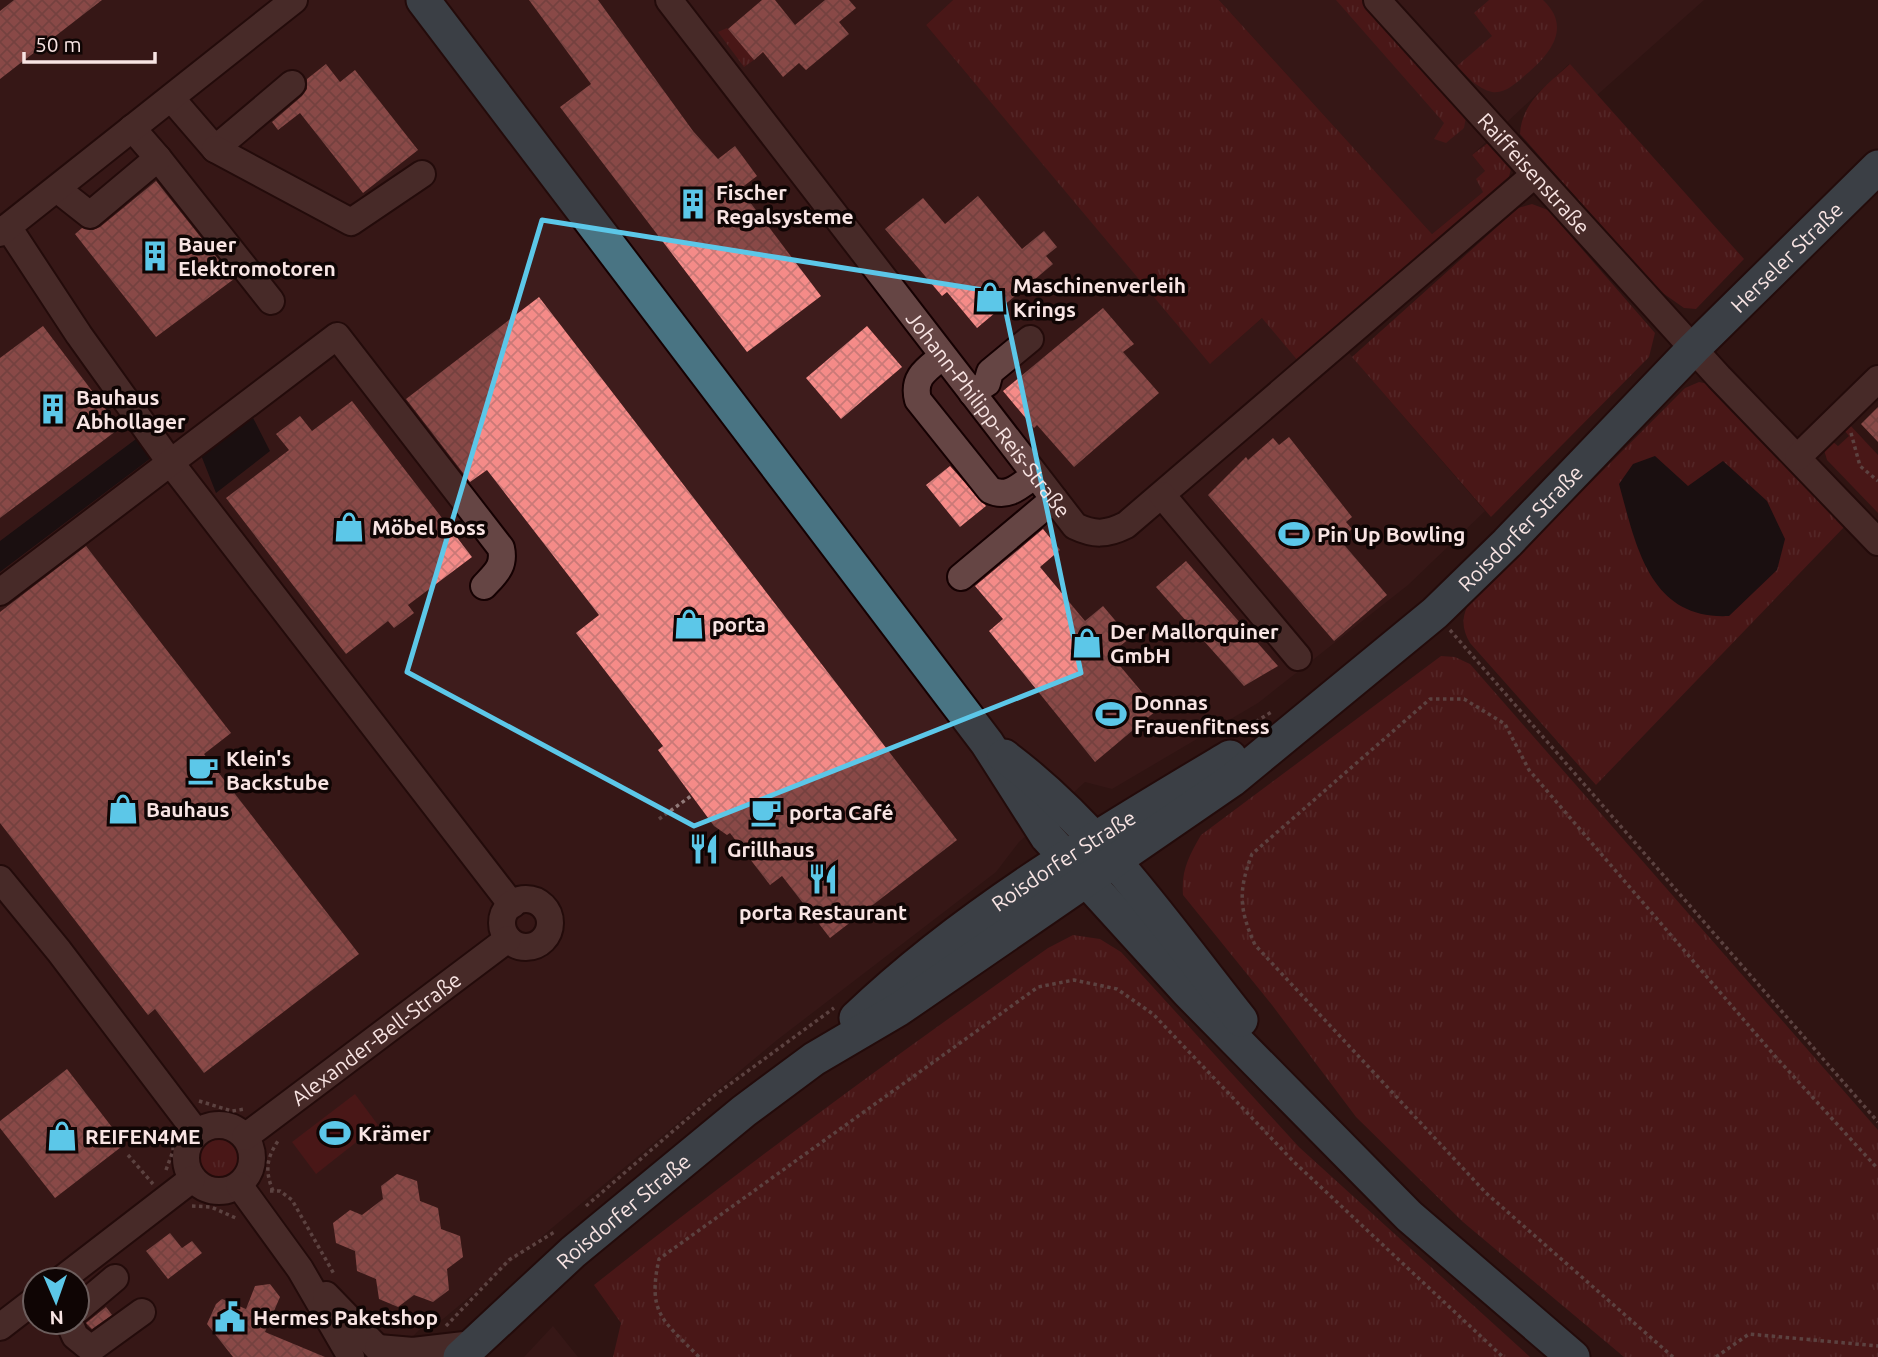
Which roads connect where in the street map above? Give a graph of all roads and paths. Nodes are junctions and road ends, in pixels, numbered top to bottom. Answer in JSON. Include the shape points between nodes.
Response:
{"nodes":[{"id":1,"x":295,"y":0,"type":"edge"},
{"id":2,"x":423,"y":0,"type":"edge"},
{"id":3,"x":669,"y":0,"type":"edge"},
{"id":4,"x":1377,"y":0,"type":"edge"},
{"id":5,"x":292,"y":84,"type":"dead end"},
{"id":6,"x":171,"y":98,"type":"junction"},
{"id":7,"x":132,"y":128,"type":"junction"},
{"id":8,"x":215,"y":149,"type":"junction"},
{"id":9,"x":158,"y":158,"type":"junction"},
{"id":10,"x":1878,"y":167,"type":"edge"},
{"id":11,"x":422,"y":174,"type":"dead end"},
{"id":12,"x":1534,"y":175,"type":"junction"},
{"id":13,"x":57,"y":189,"type":"junction"},
{"id":14,"x":4,"y":230,"type":"edge"},
{"id":15,"x":271,"y":301,"type":"dead end"},
{"id":16,"x":1030,"y":340,"type":"dead end"},
{"id":17,"x":1693,"y":348,"type":"junction"},
{"id":18,"x":943,"y":356,"type":"junction"},
{"id":19,"x":1878,"y":379,"type":"edge"},
{"id":20,"x":972,"y":393,"type":"junction"},
{"id":21,"x":1836,"y":418,"type":"junction"},
{"id":22,"x":1798,"y":457,"type":"junction"},
{"id":23,"x":170,"y":462,"type":"junction"},
{"id":24,"x":1035,"y":475,"type":"junction"},
{"id":25,"x":1878,"y":481,"type":"edge"},
{"id":26,"x":1162,"y":495,"type":"junction"},
{"id":27,"x":1054,"y":499,"type":"junction"},
{"id":28,"x":1878,"y":542,"type":"edge"},
{"id":29,"x":961,"y":577,"type":"dead end"},
{"id":30,"x":484,"y":586,"type":"dead end"},
{"id":31,"x":0,"y":592,"type":"edge"},
{"id":32,"x":1435,"y":612,"type":"junction"},
{"id":33,"x":1298,"y":657,"type":"dead end"},
{"id":34,"x":987,"y":743,"type":"junction"},
{"id":35,"x":691,"y":796,"type":"dead end"},
{"id":36,"x":659,"y":819,"type":"dead end"},
{"id":37,"x":1107,"y":849,"type":"junction"},
{"id":38,"x":1076,"y":869,"type":"junction"},
{"id":39,"x":0,"y":879,"type":"edge"},
{"id":40,"x":512,"y":905,"type":"junction"},
{"id":41,"x":508,"y":939,"type":"junction"},
{"id":42,"x":1311,"y":1114,"type":"junction"},
{"id":43,"x":266,"y":1121,"type":"junction"},
{"id":44,"x":1878,"y":1122,"type":"edge"},
{"id":45,"x":183,"y":1124,"type":"junction"},
{"id":46,"x":245,"y":1137,"type":"junction"},
{"id":47,"x":139,"y":1146,"type":"dead end"},
{"id":48,"x":128,"y":1155,"type":"dead end"},
{"id":49,"x":1878,"y":1170,"type":"edge"},
{"id":50,"x":192,"y":1179,"type":"junction"},
{"id":51,"x":155,"y":1185,"type":"dead end"},
{"id":52,"x":239,"y":1185,"type":"junction"},
{"id":53,"x":272,"y":1191,"type":"dead end"},
{"id":54,"x":79,"y":1266,"type":"edge"},
{"id":55,"x":300,"y":1269,"type":"junction"},
{"id":56,"x":114,"y":1278,"type":"dead end"},
{"id":57,"x":91,"y":1298,"type":"edge"},
{"id":58,"x":21,"y":1311,"type":"edge"},
{"id":59,"x":142,"y":1312,"type":"dead end"},
{"id":60,"x":0,"y":1327,"type":"edge"},
{"id":61,"x":75,"y":1336,"type":"edge"},
{"id":62,"x":1878,"y":1346,"type":"edge"},
{"id":63,"x":466,"y":1350,"type":"edge"},
{"id":64,"x":382,"y":1352,"type":"edge"},
{"id":65,"x":351,"y":1357,"type":"edge"},
{"id":66,"x":699,"y":1357,"type":"edge"},
{"id":67,"x":1503,"y":1357,"type":"edge"},
{"id":68,"x":1573,"y":1357,"type":"edge"},
{"id":69,"x":1673,"y":1357,"type":"edge"},
{"id":70,"x":1716,"y":1357,"type":"edge"}],
"edges":[{"from":1,"to":6,"type":"street"},
{"from":2,"to":34,"type":"main road"},
{"from":3,"to":18,"type":"street","name":"Johann-Philipp-Reis-Straße"},
{"from":4,"to":12,"type":"street","name":"Raiffeisenstraße"},
{"from":5,"to":8,"type":"street"},
{"from":6,"to":7,"type":"street"},
{"from":6,"to":8,"type":"street"},
{"from":7,"to":9,"type":"street"},
{"from":7,"to":13,"type":"street"},
{"from":8,"to":11,"type":"street","via":[[351,222]]},
{"from":9,"to":13,"type":"street","via":[[90,215]]},
{"from":9,"to":15,"type":"street"},
{"from":10,"to":17,"type":"main road","name":"Herseler Straße"},
{"from":12,"to":17,"type":"street","name":"Raiffeisenstraße"},
{"from":12,"to":26,"type":"street","name":"Johann-Philipp-Reis-Straße"},
{"from":13,"to":14,"type":"street"},
{"from":14,"to":23,"type":"street"},
{"from":16,"to":20,"type":"street"},
{"from":17,"to":22,"type":"street","name":"Raiffeisenstraße"},
{"from":17,"to":32,"type":"main road","name":"Roisdorfer Straße"},
{"from":18,"to":20,"type":"street","name":"Johann-Philipp-Reis-Straße"},
{"from":18,"to":24,"type":"street","via":[[921,374],[916,383],[918,400],[990,490],[1005,494]]},
{"from":19,"to":21,"type":"street"},
{"from":20,"to":24,"type":"street","name":"Johann-Philipp-Reis-Straße"},
{"from":21,"to":22,"type":"street"},
{"from":21,"to":25,"type":"path","via":[[1850,433],[1860,466]]},
{"from":22,"to":28,"type":"street","name":"Raiffeisenstraße"},
{"from":23,"to":30,"type":"street","via":[[337,336],[501,548],[504,559]]},
{"from":23,"to":31,"type":"street"},
{"from":23,"to":40,"type":"street"},
{"from":24,"to":27,"type":"street","name":"Johann-Philipp-Reis-Straße"},
{"from":26,"to":27,"type":"street","name":"Johann-Philipp-Reis-Straße","via":[[1126,525],[1102,534],[1075,526]]},
{"from":26,"to":33,"type":"street"},
{"from":27,"to":29,"type":"street"},
{"from":32,"to":37,"type":"main road","name":"Roisdorfer Straße","via":[[1336,693]]},
{"from":32,"to":44,"type":"path"},
{"from":34,"to":37,"type":"main road","via":[[1041,784]]},
{"from":34,"to":38,"type":"main road","via":[[1046,837]]},
{"from":35,"to":36,"type":"path"},
{"from":37,"to":38,"type":"main road","name":"Roisdorfer Straße"},
{"from":37,"to":42,"type":"main road"},
{"from":38,"to":42,"type":"main road","via":[[1188,992]]},
{"from":38,"to":63,"type":"main road","name":"Roisdorfer Straße","via":[[1018,887],[890,986],[814,1059],[665,1173]]},
{"from":39,"to":45,"type":"street","via":[[59,951]]},
{"from":40,"to":41,"type":"street","via":[[503,918]]},
{"from":40,"to":41,"type":"street","via":[[527,900],[544,906],[550,928],[541,942],[530,947]]},
{"from":41,"to":43,"type":"street","name":"Alexander-Bell-Straße"},
{"from":42,"to":68,"type":"main road","via":[[1409,1216]]},
{"from":43,"to":45,"type":"path","via":[[257,1107],[232,1111],[197,1101]]},
{"from":43,"to":46,"type":"street","name":"Alexander-Bell-Straße"},
{"from":43,"to":53,"type":"path","via":[[281,1137],[269,1156],[267,1175]]},
{"from":45,"to":46,"type":"street","via":[[221,1125]]},
{"from":45,"to":47,"type":"path"},
{"from":45,"to":50,"type":"street"},
{"from":46,"to":52,"type":"street","via":[[252,1162]]},
{"from":48,"to":51,"type":"path"},
{"from":49,"to":69,"type":"path","via":[[1529,770],[1505,724],[1464,699],[1430,699],[1252,854],[1241,884],[1243,919],[1255,945],[1486,1193]]},
{"from":50,"to":52,"type":"street","via":[[214,1191]]},
{"from":50,"to":54,"type":"street"},
{"from":52,"to":55,"type":"street"},
{"from":55,"to":64,"type":"street"},
{"from":55,"to":65,"type":"street"},
{"from":56,"to":57,"type":"street"},
{"from":58,"to":60,"type":"street"},
{"from":59,"to":61,"type":"street","via":[[91,1349]]},
{"from":62,"to":70,"type":"path","via":[[1749,1334]]},
{"from":63,"to":64,"type":"street","name":"Roisdorfer Straße"},
{"from":66,"to":67,"type":"path","via":[[659,1315],[653,1289],[659,1259],[1038,987],[1074,980],[1117,989],[1153,1014],[1294,1162]]}]}
